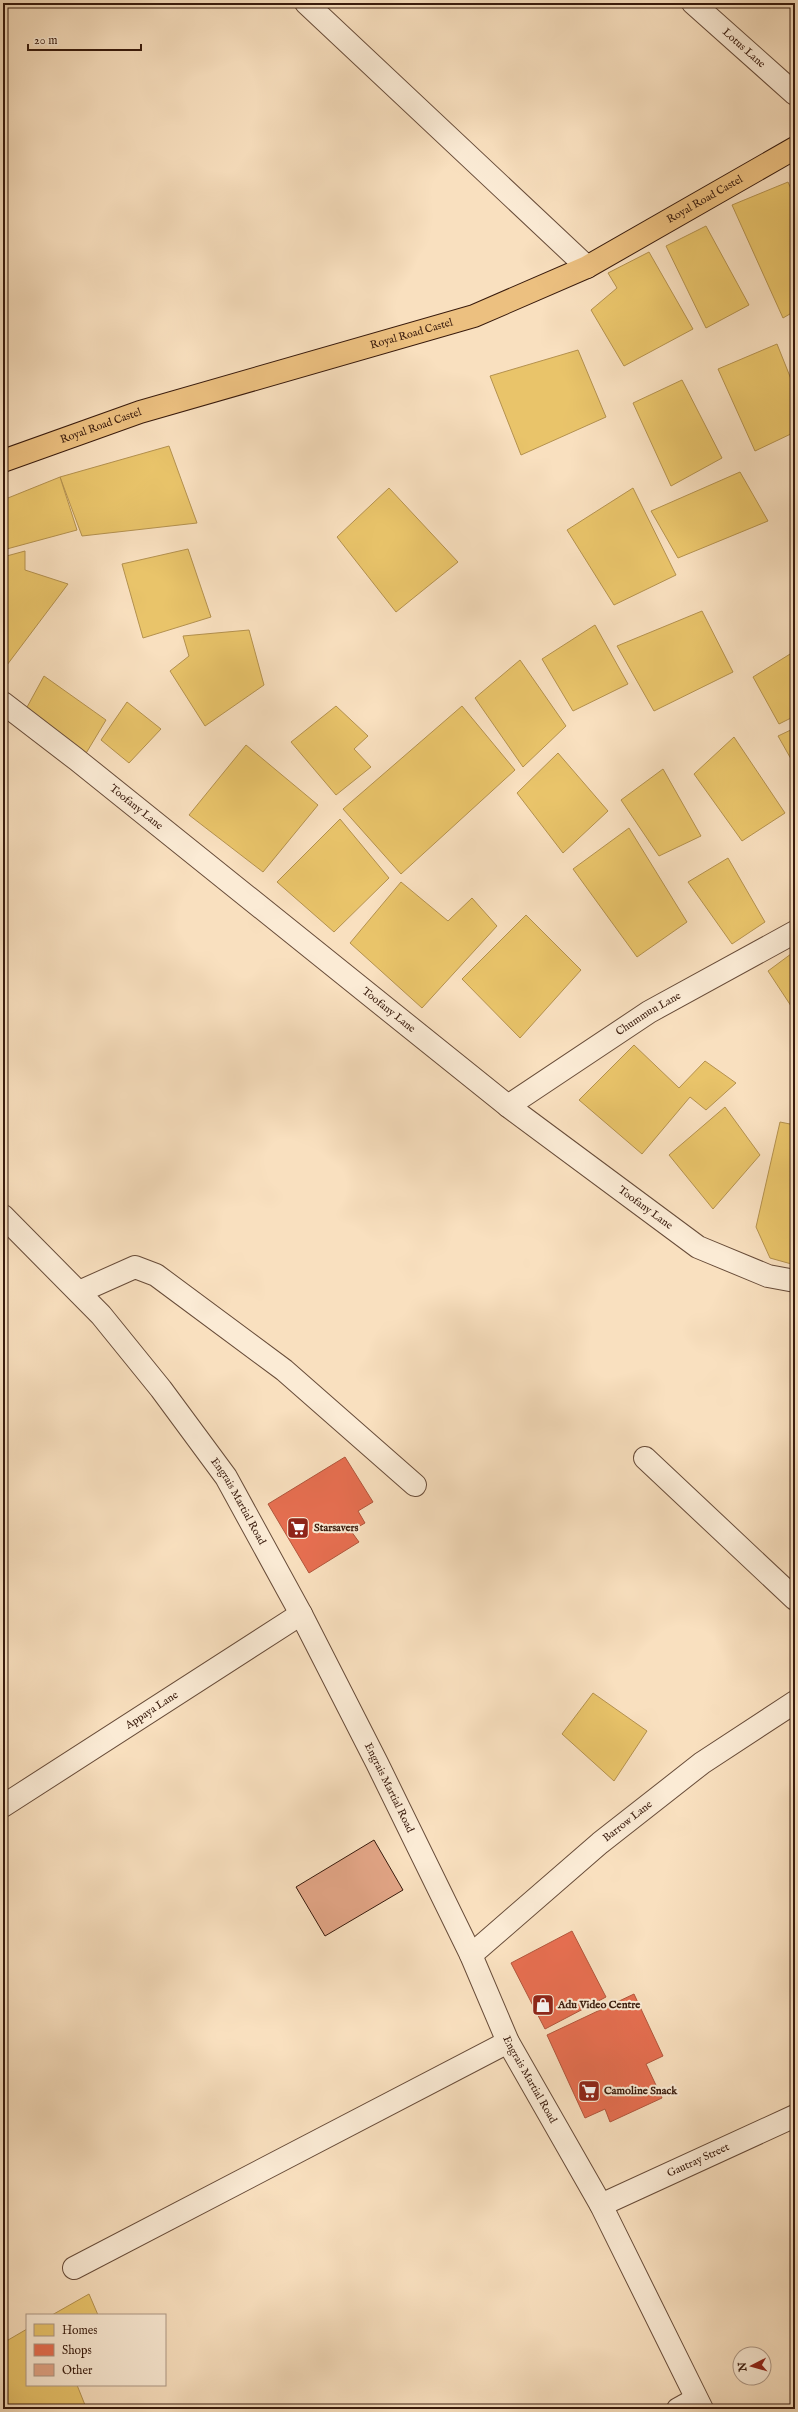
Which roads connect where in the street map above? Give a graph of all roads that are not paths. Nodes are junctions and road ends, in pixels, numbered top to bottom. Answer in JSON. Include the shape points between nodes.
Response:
{"nodes":[{"id":1,"x":306,"y":3,"type":"edge"},
{"id":2,"x":693,"y":3,"type":"edge"},
{"id":3,"x":795,"y":94,"type":"edge"},
{"id":4,"x":795,"y":148,"type":"edge"},
{"id":5,"x":587,"y":267,"type":"junction"},
{"id":6,"x":3,"y":461,"type":"edge"},
{"id":7,"x":3,"y":703,"type":"edge"},
{"id":8,"x":795,"y":932,"type":"edge"},
{"id":9,"x":508,"y":1106,"type":"junction"},
{"id":10,"x":3,"y":1216,"type":"edge"},
{"id":11,"x":795,"y":1281,"type":"edge"},
{"id":12,"x":79,"y":1292,"type":"junction"},
{"id":13,"x":645,"y":1458,"type":"dead end"},
{"id":14,"x":415,"y":1486,"type":"dead end"},
{"id":15,"x":795,"y":1599,"type":"edge"},
{"id":16,"x":301,"y":1614,"type":"junction"},
{"id":17,"x":795,"y":1702,"type":"edge"},
{"id":18,"x":3,"y":1806,"type":"edge"},
{"id":19,"x":471,"y":1955,"type":"junction"},
{"id":20,"x":508,"y":2042,"type":"junction"},
{"id":21,"x":795,"y":2116,"type":"edge"},
{"id":22,"x":601,"y":2205,"type":"junction"},
{"id":23,"x":74,"y":2268,"type":"dead end"},
{"id":24,"x":692,"y":2406,"type":"edge"}],
"edges":[{"from":1,"to":5,"type":"street"},
{"from":2,"to":3,"type":"street","name":"Lotus Lane"},
{"from":4,"to":5,"type":"main road","name":"Royal Road Castel"},
{"from":5,"to":6,"type":"main road","name":"Royal Road Castel","via":[[474,316],[140,412]]},
{"from":7,"to":9,"type":"street","name":"Toofany Lane"},
{"from":8,"to":9,"type":"street","name":"Chummun Lane","via":[[649,1012]]},
{"from":9,"to":11,"type":"street","name":"Toofany Lane","via":[[698,1247],[768,1276]]},
{"from":10,"to":12,"type":"street","name":"Engrais Martial Road"},
{"from":12,"to":14,"type":"street","via":[[135,1267],[156,1275],[284,1370]]},
{"from":12,"to":16,"type":"street","name":"Engrais Martial Road","via":[[161,1389],[226,1477]]},
{"from":13,"to":15,"type":"street"},
{"from":16,"to":18,"type":"street","name":"Appaya Lane"},
{"from":16,"to":19,"type":"street","name":"Engrais Martial Road","via":[[378,1763]]},
{"from":17,"to":19,"type":"street","name":"Barrow Lane","via":[[702,1763],[600,1843]]},
{"from":19,"to":20,"type":"street","name":"Engrais Martial Road"},
{"from":20,"to":22,"type":"street","name":"Engrais Martial Road"},
{"from":20,"to":23,"type":"street"},
{"from":21,"to":22,"type":"street","name":"Gautray Street"},
{"from":22,"to":24,"type":"street","name":"Engrais Martial Road"}]}
